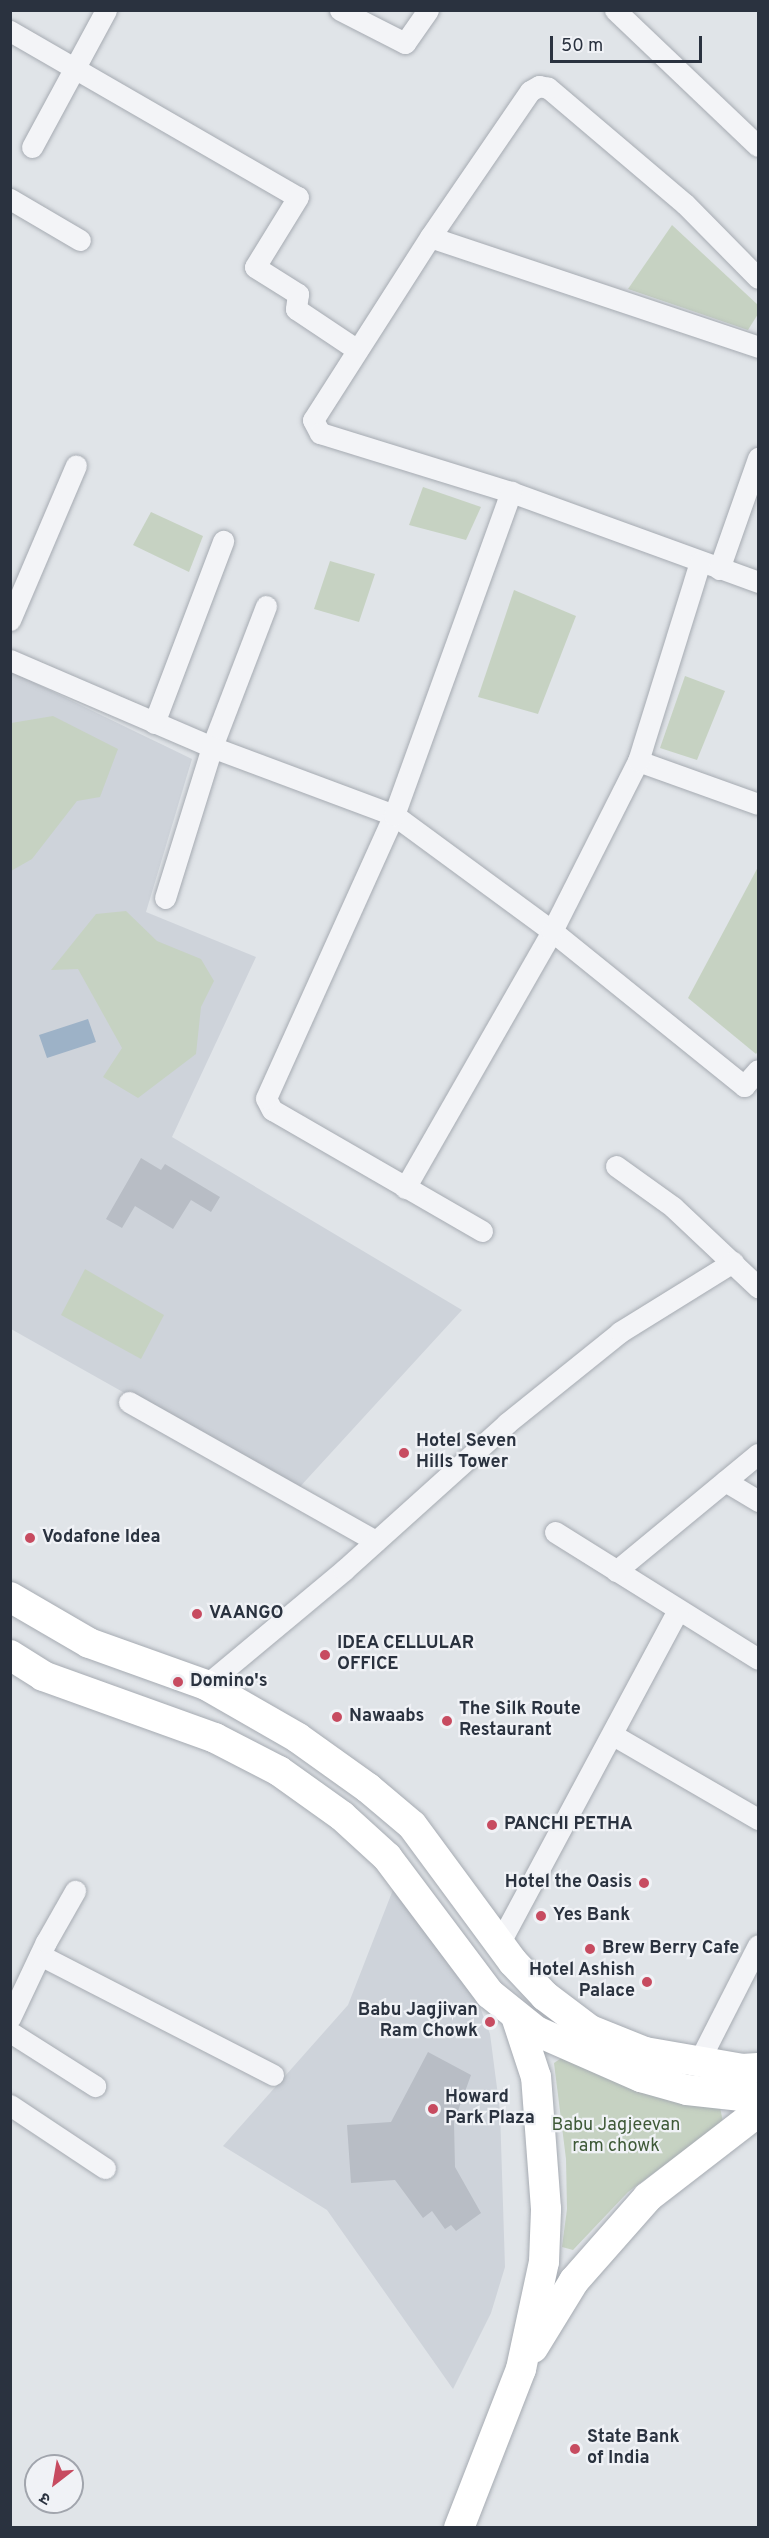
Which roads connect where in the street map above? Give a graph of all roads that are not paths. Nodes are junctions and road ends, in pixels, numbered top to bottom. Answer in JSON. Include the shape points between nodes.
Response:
{"nodes":[{"id":1,"x":106,"y":10,"type":"edge"},
{"id":2,"x":340,"y":10,"type":"edge"},
{"id":3,"x":428,"y":10,"type":"edge"},
{"id":4,"x":615,"y":10,"type":"edge"},
{"id":5,"x":10,"y":31,"type":"edge"},
{"id":6,"x":75,"y":68,"type":"junction"},
{"id":7,"x":759,"y":146,"type":"edge"},
{"id":8,"x":32,"y":147,"type":"dead end"},
{"id":9,"x":10,"y":199,"type":"edge"},
{"id":10,"x":430,"y":237,"type":"junction"},
{"id":11,"x":80,"y":240,"type":"dead end"},
{"id":12,"x":759,"y":278,"type":"edge"},
{"id":13,"x":759,"y":347,"type":"edge"},
{"id":14,"x":356,"y":349,"type":"junction"},
{"id":15,"x":759,"y":459,"type":"edge"},
{"id":16,"x":76,"y":465,"type":"dead end"},
{"id":17,"x":511,"y":492,"type":"junction"},
{"id":18,"x":223,"y":542,"type":"dead end"},
{"id":19,"x":710,"y":565,"type":"junction"},
{"id":20,"x":759,"y":582,"type":"edge"},
{"id":21,"x":266,"y":606,"type":"dead end"},
{"id":22,"x":10,"y":620,"type":"edge"},
{"id":23,"x":10,"y":660,"type":"edge"},
{"id":24,"x":154,"y":723,"type":"junction"},
{"id":25,"x":212,"y":747,"type":"junction"},
{"id":26,"x":638,"y":761,"type":"junction"},
{"id":27,"x":759,"y":804,"type":"edge"},
{"id":28,"x":394,"y":815,"type":"junction"},
{"id":29,"x":165,"y":898,"type":"dead end"},
{"id":30,"x":552,"y":931,"type":"junction"},
{"id":31,"x":759,"y":1070,"type":"edge"},
{"id":32,"x":751,"y":1093,"type":"edge"},
{"id":33,"x":616,"y":1166,"type":"dead end"},
{"id":34,"x":405,"y":1188,"type":"junction"},
{"id":35,"x":482,"y":1231,"type":"dead end"},
{"id":36,"x":733,"y":1262,"type":"junction"},
{"id":37,"x":759,"y":1287,"type":"edge"},
{"id":38,"x":129,"y":1402,"type":"dead end"},
{"id":39,"x":759,"y":1454,"type":"edge"},
{"id":40,"x":725,"y":1481,"type":"junction"},
{"id":41,"x":759,"y":1501,"type":"edge"},
{"id":42,"x":555,"y":1532,"type":"dead end"},
{"id":43,"x":376,"y":1541,"type":"junction"},
{"id":44,"x":616,"y":1571,"type":"junction"},
{"id":45,"x":10,"y":1597,"type":"edge"},
{"id":46,"x":678,"y":1610,"type":"junction"},
{"id":47,"x":10,"y":1655,"type":"edge"},
{"id":48,"x":759,"y":1659,"type":"edge"},
{"id":49,"x":206,"y":1685,"type":"junction"},
{"id":50,"x":614,"y":1735,"type":"junction"},
{"id":51,"x":759,"y":1820,"type":"edge"},
{"id":52,"x":75,"y":1891,"type":"dead end"},
{"id":53,"x":500,"y":1942,"type":"junction"},
{"id":54,"x":759,"y":1945,"type":"edge"},
{"id":55,"x":40,"y":1955,"type":"junction"},
{"id":56,"x":516,"y":2016,"type":"junction"},
{"id":57,"x":10,"y":2018,"type":"edge"},
{"id":58,"x":10,"y":2032,"type":"edge"},
{"id":59,"x":698,"y":2063,"type":"junction"},
{"id":60,"x":759,"y":2068,"type":"edge"},
{"id":61,"x":273,"y":2075,"type":"dead end"},
{"id":62,"x":95,"y":2086,"type":"dead end"},
{"id":63,"x":759,"y":2098,"type":"edge"},
{"id":64,"x":10,"y":2105,"type":"edge"},
{"id":65,"x":759,"y":2112,"type":"edge"},
{"id":66,"x":105,"y":2168,"type":"dead end"},
{"id":67,"x":521,"y":2369,"type":"junction"},
{"id":68,"x":459,"y":2528,"type":"edge"}],
"edges":[{"from":1,"to":6,"type":"street"},
{"from":2,"to":3,"type":"street","via":[[405,43]]},
{"from":4,"to":7,"type":"street"},
{"from":5,"to":6,"type":"street"},
{"from":6,"to":8,"type":"street"},
{"from":6,"to":14,"type":"street","via":[[298,197],[255,267],[298,294],[296,309]]},
{"from":9,"to":11,"type":"street"},
{"from":10,"to":12,"type":"street","via":[[530,91],[543,86],[686,204]]},
{"from":10,"to":13,"type":"street"},
{"from":10,"to":14,"type":"street"},
{"from":14,"to":17,"type":"street","via":[[315,411],[315,427],[320,433]]},
{"from":15,"to":19,"type":"street"},
{"from":16,"to":22,"type":"street"},
{"from":17,"to":19,"type":"street"},
{"from":17,"to":28,"type":"street"},
{"from":18,"to":24,"type":"street"},
{"from":19,"to":20,"type":"street"},
{"from":19,"to":26,"type":"street"},
{"from":21,"to":25,"type":"street"},
{"from":23,"to":24,"type":"street"},
{"from":24,"to":25,"type":"street"},
{"from":25,"to":28,"type":"street"},
{"from":25,"to":29,"type":"street"},
{"from":26,"to":27,"type":"street"},
{"from":26,"to":30,"type":"street"},
{"from":28,"to":30,"type":"street"},
{"from":28,"to":34,"type":"street","via":[[266,1098],[272,1110]]},
{"from":30,"to":32,"type":"street"},
{"from":30,"to":34,"type":"street"},
{"from":31,"to":32,"type":"street"},
{"from":33,"to":36,"type":"street","via":[[673,1207]]},
{"from":34,"to":35,"type":"street"},
{"from":36,"to":37,"type":"street"},
{"from":36,"to":43,"type":"street","via":[[620,1332],[507,1423]]},
{"from":38,"to":43,"type":"street"},
{"from":39,"to":40,"type":"street"},
{"from":40,"to":41,"type":"street"},
{"from":40,"to":44,"type":"street"},
{"from":42,"to":44,"type":"street"},
{"from":43,"to":49,"type":"street"},
{"from":44,"to":46,"type":"street"},
{"from":45,"to":49,"type":"main road","via":[[89,1643]]},
{"from":46,"to":48,"type":"street"},
{"from":46,"to":50,"type":"street"},
{"from":47,"to":56,"type":"main road","via":[[44,1676],[215,1738],[279,1770],[342,1816],[387,1857],[490,1994]]},
{"from":49,"to":53,"type":"main road","via":[[298,1738],[412,1825]]},
{"from":50,"to":51,"type":"street"},
{"from":50,"to":53,"type":"street"},
{"from":52,"to":55,"type":"street"},
{"from":53,"to":59,"type":"main road","via":[[545,1996],[590,2030],[645,2052]]},
{"from":54,"to":59,"type":"street"},
{"from":55,"to":57,"type":"street"},
{"from":55,"to":61,"type":"street"},
{"from":56,"to":63,"type":"main road","via":[[536,2031],[641,2077],[687,2090]]},
{"from":56,"to":67,"type":"main road","via":[[536,2077],[546,2209],[544,2262]]},
{"from":58,"to":62,"type":"street"},
{"from":59,"to":60,"type":"main road"},
{"from":64,"to":66,"type":"street"},
{"from":65,"to":67,"type":"main road","via":[[648,2197],[574,2281]]},
{"from":67,"to":68,"type":"main road"}]}
